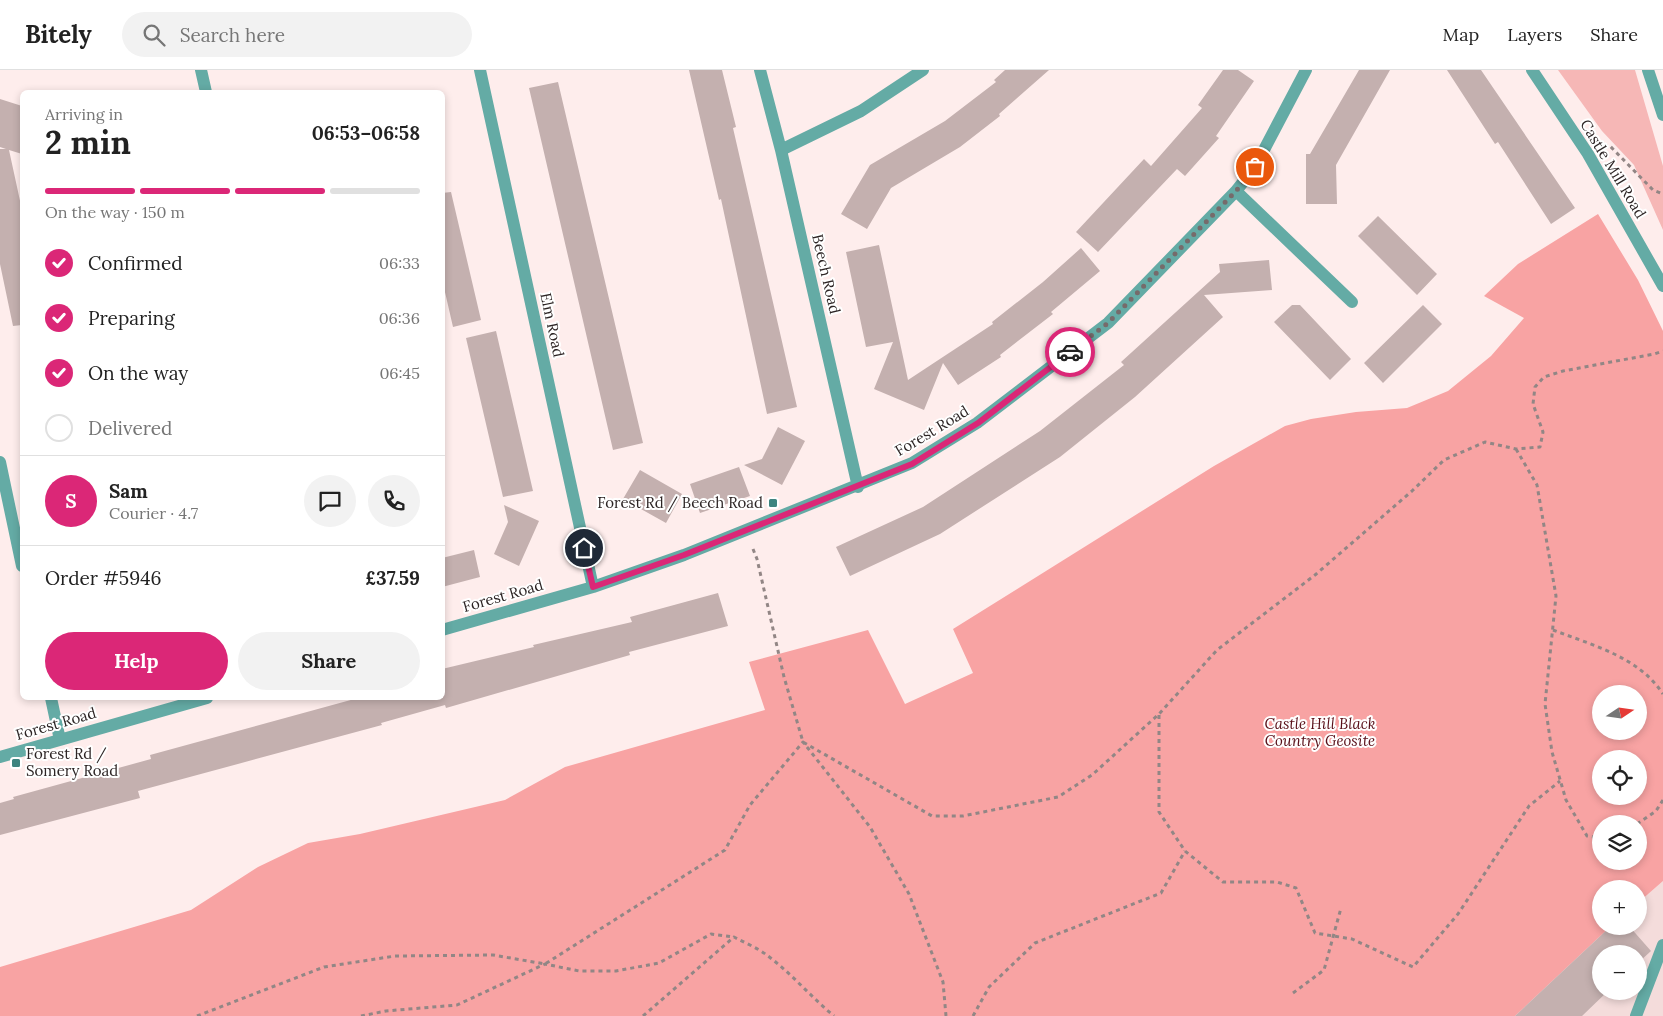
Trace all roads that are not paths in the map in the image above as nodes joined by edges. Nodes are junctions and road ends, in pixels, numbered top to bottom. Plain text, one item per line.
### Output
1 (201, 70) edge
2 (480, 70) edge
3 (760, 70) edge
4 (923, 70) edge
5 (1306, 70) edge
6 (1532, 70) edge
7 (1648, 70) edge
8 (206, 90) edge
9 (1663, 115) edge
10 (781, 150) junction
11 (1236, 191) junction
12 (1663, 286) edge
13 (1352, 302) dead end
14 (0, 462) edge
15 (858, 486) junction
16 (20, 557) edge
17 (593, 587) junction
18 (445, 629) edge
19 (51, 700) edge
20 (200, 700) edge
21 (60, 740) junction
22 (0, 757) edge
23 (1663, 945) edge
24 (1636, 1016) edge

1 - 8 street
2 - 17 street, Elm Road
3 - 10 street, Beech Road
4 - 10 street
5 - 11 street, Forest Road
6 - 12 street, Castle Mill Road
7 - 9 street
10 - 15 street, Beech Road
11 - 13 street
11 - 15 street, Forest Road
14 - 16 street
15 - 17 street, Forest Road
17 - 18 street, Forest Road
19 - 21 street
20 - 21 street, Forest Road
21 - 22 street, Forest Road
23 - 24 street

